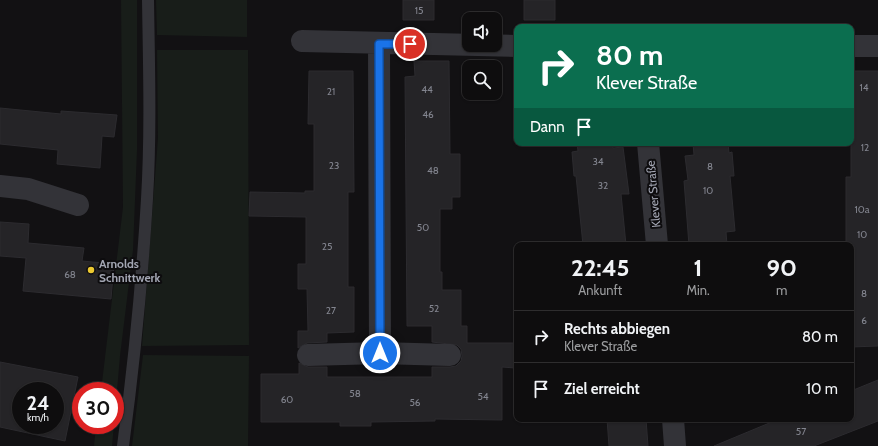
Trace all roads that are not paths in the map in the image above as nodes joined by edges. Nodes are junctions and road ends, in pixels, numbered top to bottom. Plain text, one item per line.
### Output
1 (148, 0) edge
2 (302, 41) dead end
3 (379, 44) junction
4 (514, 46) edge
5 (854, 46) edge
6 (878, 46) edge
7 (648, 146) edge
8 (0, 186) edge
9 (78, 205) dead end
10 (657, 242) edge
11 (380, 353) junction
12 (308, 355) dead end
13 (450, 355) dead end
14 (673, 422) edge
15 (123, 446) edge
16 (675, 446) edge

1 - 15 lane
2 - 3 street
3 - 4 street
3 - 11 street
5 - 6 street
7 - 10 street, Klever Straße
8 - 9 street
11 - 12 street
11 - 13 street
14 - 16 street

